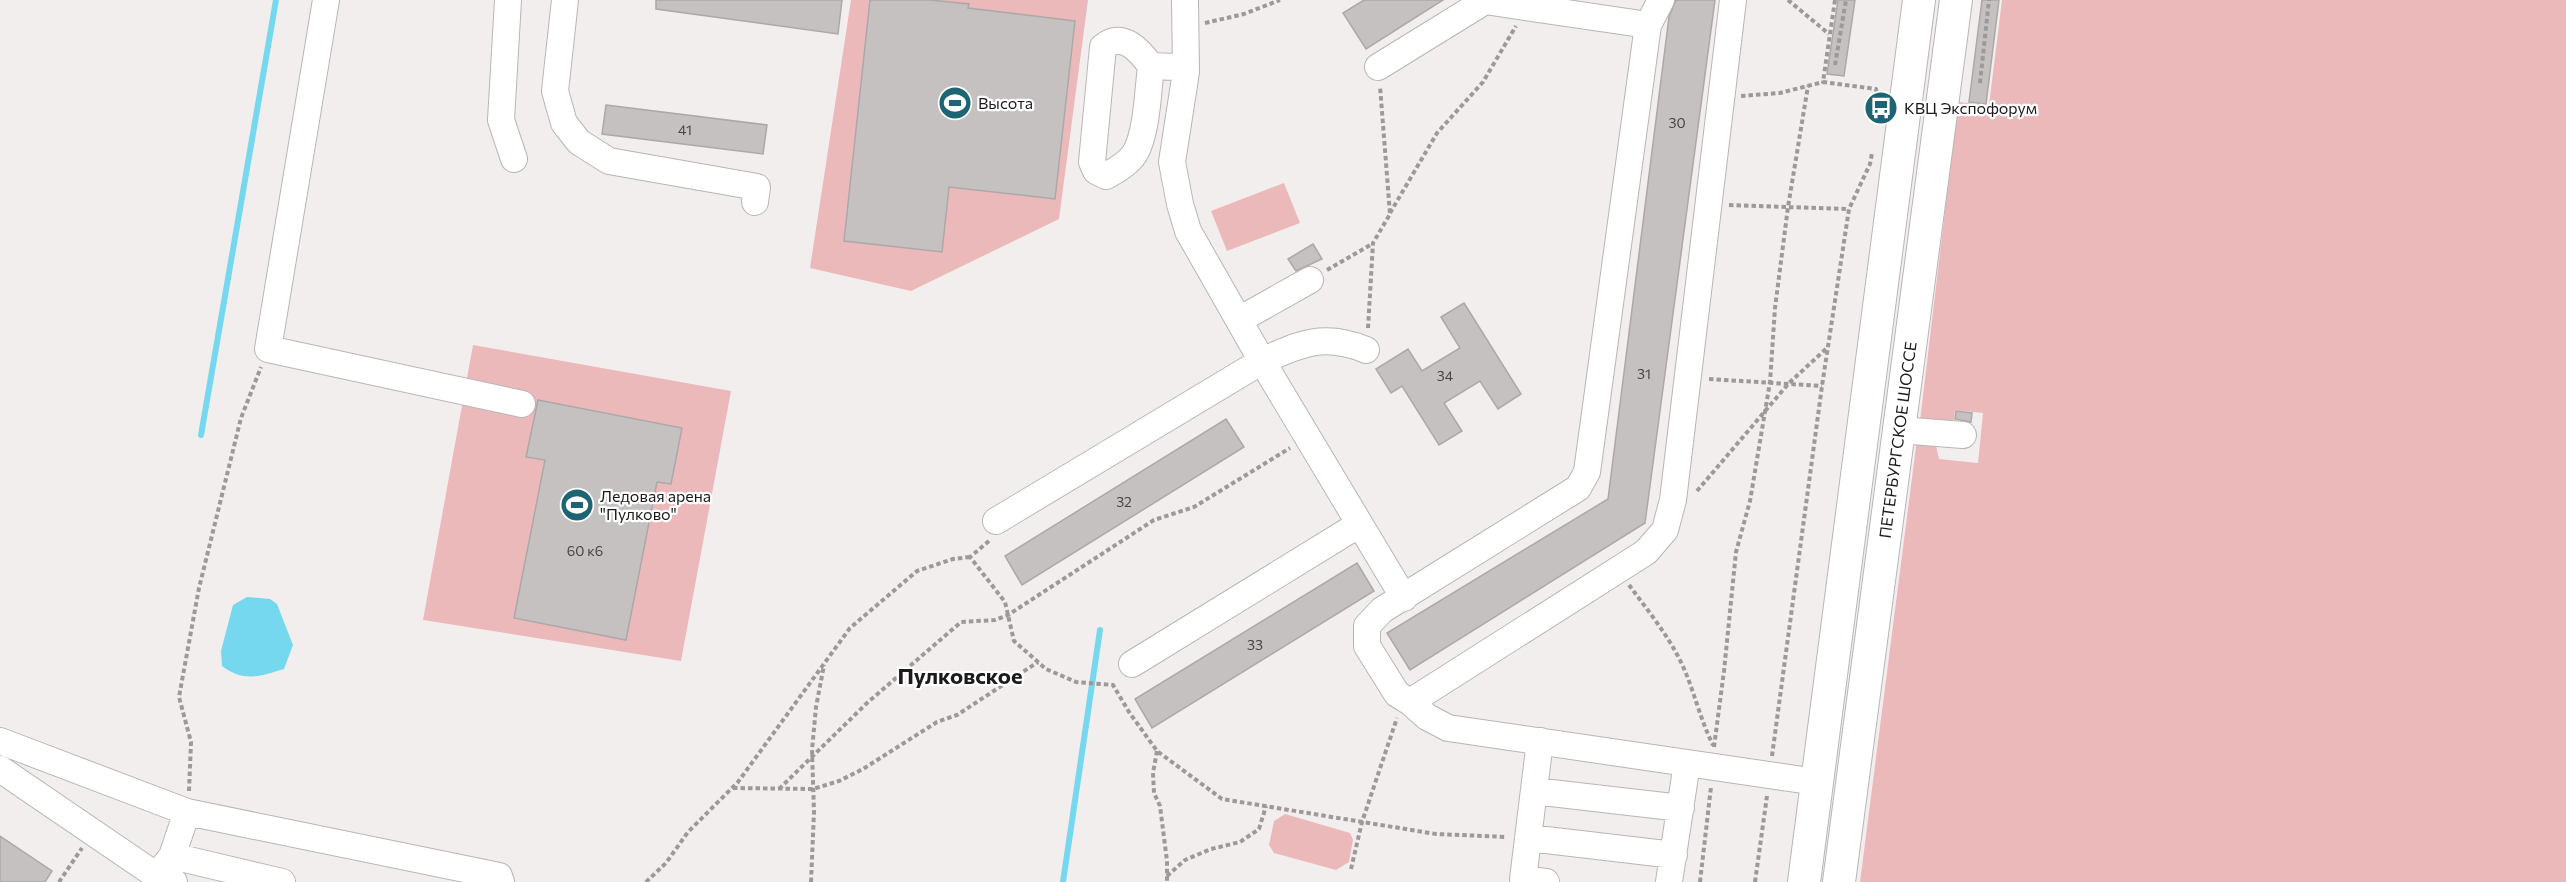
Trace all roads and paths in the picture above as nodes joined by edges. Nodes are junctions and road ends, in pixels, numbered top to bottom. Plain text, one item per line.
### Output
1 (326, 0) edge
2 (508, 0) edge
3 (565, 0) edge
4 (1185, 0) edge
5 (1280, 0) edge
6 (1661, 0) edge
7 (1733, 0) edge
8 (1788, 0) edge
9 (1836, 0) edge
10 (1846, 0) edge
11 (1919, 0) edge
12 (1956, 0) edge
13 (1989, 0) edge
14 (1527, 7) junction
15 (1648, 25) junction
16 (1187, 27) junction
17 (1830, 34) junction
18 (1186, 62) junction
19 (1835, 65) dead end
20 (1151, 66) junction
21 (1378, 67) joint
22 (1822, 82) junction
23 (1980, 83) dead end
24 (1808, 86) junction
25 (1722, 95) junction
26 (1880, 113) dead end
27 (1874, 144) dead end
28 (514, 159) dead end
29 (755, 202) dead end
30 (1708, 204) junction
31 (1788, 207) junction
32 (1849, 209) junction
33 (1390, 214) junction
34 (1373, 243) junction
35 (1310, 280) joint
36 (1239, 320) junction
37 (1828, 347) junction
38 (268, 349) junction
39 (1366, 350) joint
40 (1262, 361) junction
41 (1702, 379) dead end
42 (1770, 382) junction
43 (1789, 383) junction
44 (1822, 386) junction
45 (522, 404) dead end
46 (1765, 411) junction
47 (1899, 430) junction
48 (1963, 435) dead end
49 (1307, 438) junction
50 (1668, 517) junction
51 (996, 521) joint
52 (1358, 525) junction
53 (970, 557) junction
54 (1618, 570) junction
55 (1404, 598) junction
56 (1008, 615) junction
57 (825, 661) junction
58 (1038, 662) junction
59 (1132, 664) dead end
60 (1410, 702) junction
61 (0, 741) edge
62 (1540, 741) junction
63 (1157, 751) junction
64 (812, 755) junction
65 (1704, 759) junction
66 (0, 769) edge
67 (1770, 774) junction
68 (1817, 782) junction
69 (732, 788) junction
70 (779, 789) junction
71 (813, 789) junction
72 (1534, 792) junction
73 (1266, 806) junction
74 (1681, 808) junction
75 (187, 812) junction
76 (1362, 822) junction
77 (94, 832) junction
78 (1520, 838) junction
79 (1674, 855) junction
80 (1351, 869) dead end
81 (164, 874) edge
82 (1167, 876) junction
83 (59, 882) edge
84 (282, 882) edge
85 (501, 882) edge
86 (645, 882) edge
87 (811, 882) edge
88 (1167, 882) edge
89 (1546, 882) edge
90 (1669, 882) edge
91 (1700, 882) edge
92 (1755, 882) edge
93 (1804, 882) edge
94 (1839, 882) edge

1 - 38 lane
2 - 28 lane
3 - 29 lane
4 - 16 lane
5 - 16 path
6 - 15 lane
7 - 25 lane
8 - 17 path
9 - 17 path
10 - 19 path
11 - 68 main road, ПЕТЕРБУРГСКОЕ ШОССЕ
12 - 47 main road, ПЕТЕРБУРГСКОЕ ШОССЕ
13 - 23 path
14 - 15 lane
14 - 21 lane
14 - 33 path
15 - 55 lane
16 - 18 lane
17 - 22 path
18 - 20 lane
18 - 36 lane
20 - 20 lane
21 - 33 path
22 - 24 path
22 - 26 path
24 - 25 path
24 - 31 path
25 - 30 lane
27 - 32 path
30 - 31 path
30 - 50 lane
31 - 32 path
31 - 42 path
32 - 37 path
33 - 34 path
34 - 35 path
34 - 39 path
35 - 36 lane
36 - 40 lane
37 - 43 path
37 - 44 path
38 - 45 lane
38 - 75 path
39 - 40 lane
40 - 49 lane
40 - 51 lane
41 - 42 path
42 - 43 path
42 - 46 path
43 - 44 path
43 - 46 path
44 - 67 path
46 - 50 path
46 - 65 path
47 - 48 lane
47 - 94 main road, ПЕТЕРБУРГСКОЕ ШОССЕ
49 - 52 lane
49 - 56 path
50 - 54 lane
51 - 53 path
52 - 55 lane
52 - 59 lane
53 - 56 path
53 - 57 path
54 - 60 lane
54 - 65 path
55 - 60 lane
56 - 58 path
56 - 64 path
57 - 64 path
57 - 69 path
58 - 63 path
58 - 71 path
60 - 62 lane
60 - 76 path
61 - 75 lane
62 - 65 lane
62 - 72 lane
63 - 73 path
63 - 82 path
64 - 70 path
64 - 71 path
65 - 67 lane
65 - 74 lane
65 - 91 path
66 - 77 lane
67 - 68 lane
67 - 92 path
68 - 93 main road, ПЕТЕРБУРГСКОЕ ШОССЕ
69 - 70 path
69 - 86 path
70 - 71 path
71 - 87 path
72 - 74 lane
72 - 78 lane
73 - 76 path
73 - 82 path
74 - 79 lane
75 - 81 lane
75 - 85 lane
76 - 78 path
76 - 80 path
77 - 81 lane
77 - 83 path
78 - 79 lane
78 - 89 lane
79 - 90 lane
81 - 84 lane
82 - 88 path

